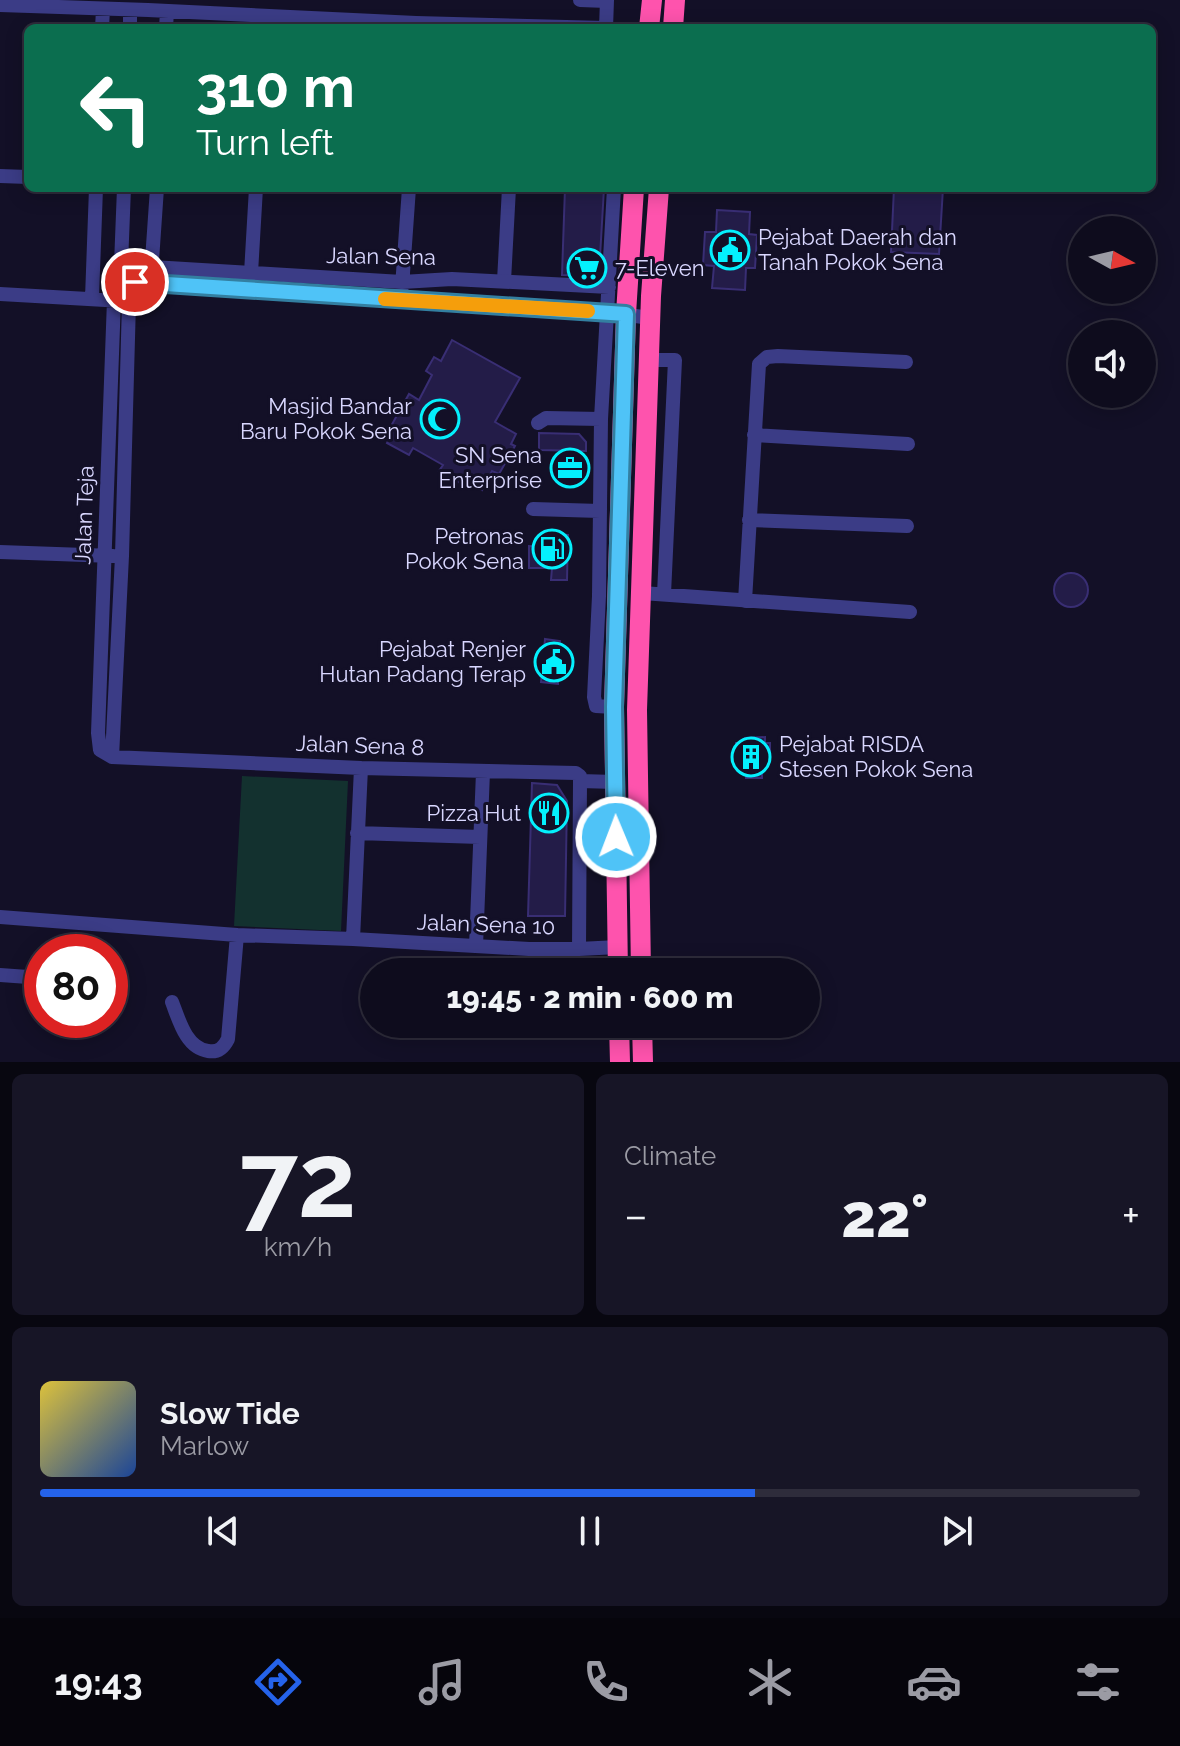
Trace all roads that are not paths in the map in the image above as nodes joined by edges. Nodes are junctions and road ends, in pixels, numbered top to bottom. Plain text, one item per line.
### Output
1 (580, 0) edge
2 (652, 0) edge
3 (675, 0) edge
4 (607, 1) edge
5 (0, 5) edge
6 (149, 5) edge
7 (103, 9) junction
8 (130, 10) junction
9 (167, 11) junction
10 (102, 24) edge
11 (130, 24) edge
12 (166, 24) edge
13 (383, 24) edge
14 (606, 24) edge
15 (649, 24) edge
16 (673, 24) edge
17 (0, 176) edge
18 (24, 177) edge
19 (96, 192) edge
20 (124, 192) edge
21 (157, 192) edge
22 (256, 192) edge
23 (409, 192) edge
24 (509, 192) edge
25 (614, 192) edge
26 (633, 192) edge
27 (659, 192) edge
28 (152, 267) junction
29 (251, 273) junction
30 (504, 281) junction
31 (402, 282) junction
32 (151, 283) junction
33 (609, 287) junction
34 (121, 293) junction
35 (0, 294) edge
36 (92, 298) junction
37 (402, 300) junction
38 (616, 313) junction
39 (650, 318) junction
40 (649, 360) junction
41 (906, 362) dead end
42 (601, 419) junction
43 (538, 423) dead end
44 (754, 435) junction
45 (908, 444) dead end
46 (646, 463) junction
47 (670, 465) junction
48 (533, 509) dead end
49 (600, 511) junction
50 (749, 520) junction
51 (907, 526) dead end
52 (599, 528) junction
53 (620, 529) junction
54 (0, 552) edge
55 (104, 555) junction
56 (122, 556) junction
57 (609, 579) junction
58 (642, 593) junction
59 (664, 594) junction
60 (745, 601) junction
61 (910, 612) dead end
62 (105, 733) junction
63 (361, 768) junction
64 (483, 772) junction
65 (580, 781) junction
66 (615, 782) junction
67 (357, 833) junction
68 (480, 837) junction
69 (0, 917) edge
70 (237, 935) junction
71 (353, 939) junction
72 (476, 946) junction
73 (618, 947) junction
74 (579, 949) junction
75 (618, 958) edge
76 (641, 958) edge
77 (0, 975) edge
78 (24, 977) edge
79 (172, 1002) dead end
80 (619, 1038) edge
81 (642, 1038) edge
82 (620, 1062) edge
83 (643, 1062) edge

1 - 4 street
2 - 15 highway
3 - 16 highway
4 - 14 street
5 - 7 street
6 - 8 street
6 - 9 street
7 - 8 street
7 - 10 street
8 - 11 street
9 - 12 street
9 - 13 street
17 - 18 street
19 - 36 street
20 - 34 street
21 - 28 street
22 - 29 street
23 - 31 street
24 - 30 street
25 - 33 street
26 - 38 highway
27 - 39 highway
28 - 29 street, Jalan Sena
28 - 32 street
29 - 31 street, Jalan Sena
30 - 31 street, Jalan Sena
30 - 33 street, Jalan Sena
31 - 37 street
32 - 34 street
32 - 37 street
33 - 38 street
34 - 36 street
34 - 55 street, Jalan Teja
34 - 56 street, Jalan Teja
35 - 36 street
37 - 38 street
38 - 39 street
38 - 42 street
38 - 53 highway
39 - 40 highway
40 - 46 highway
40 - 47 street
41 - 44 street
42 - 43 street
42 - 49 street
44 - 45 street
44 - 50 street
46 - 47 street
46 - 58 highway
47 - 59 street
48 - 49 street
49 - 52 street
50 - 51 street
50 - 60 street
52 - 53 street
52 - 57 street
53 - 57 highway
54 - 55 street
55 - 56 street
55 - 62 street, Jalan Teja
56 - 62 street, Jalan Teja
57 - 66 highway
58 - 59 street
58 - 76 highway
59 - 60 street
60 - 61 street
62 - 63 street, Jalan Sena 8
63 - 64 street, Jalan Sena 8
63 - 67 street
64 - 65 street, Jalan Sena 8
64 - 68 street
65 - 66 street
65 - 74 street
66 - 73 highway
67 - 68 street
67 - 71 street
68 - 72 street
69 - 70 street, Jalan Sena 10
70 - 71 street, Jalan Sena 10
70 - 79 street
71 - 72 street, Jalan Sena 10
72 - 74 street, Jalan Sena 10
73 - 74 street, Jalan Sena 10
73 - 75 highway
77 - 78 street
80 - 82 highway
81 - 83 highway

